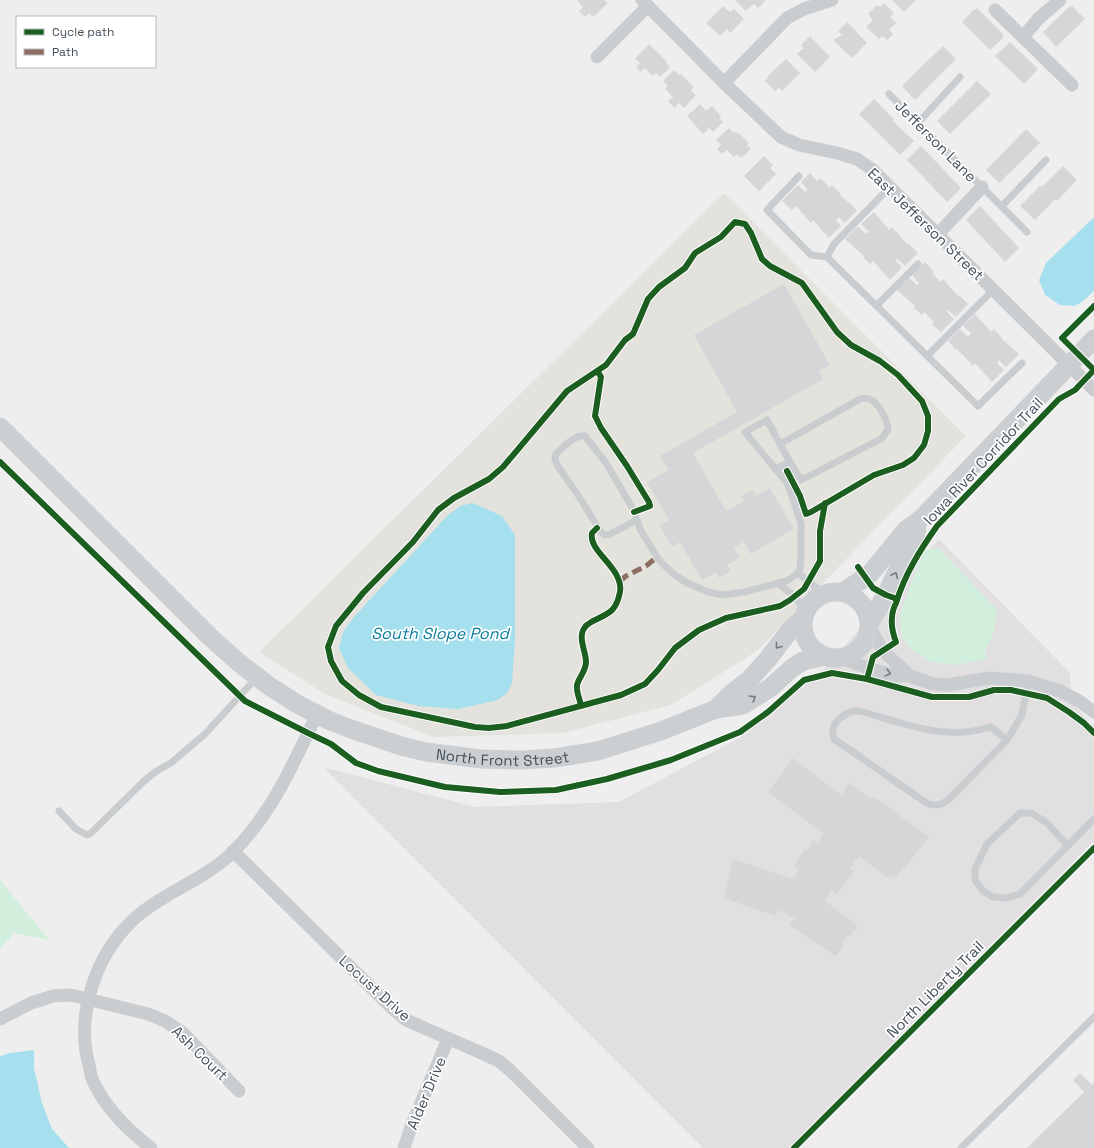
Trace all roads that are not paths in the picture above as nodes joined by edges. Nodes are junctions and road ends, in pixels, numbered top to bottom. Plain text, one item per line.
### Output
1 (832, 0) edge
2 (1060, 0) edge
3 (645, 3) edge
4 (995, 10) dead end
5 (1023, 37) junction
6 (597, 57) dead end
7 (960, 78) dead end
8 (724, 83) junction
9 (1072, 85) dead end
10 (889, 94) dead end
11 (918, 123) junction
12 (1046, 160) dead end
13 (799, 176) dead end
14 (890, 187) junction
15 (982, 187) junction
16 (1002, 206) junction
17 (1027, 232) dead end
18 (938, 234) junction
19 (827, 257) junction
20 (918, 264) dead end
21 (993, 290) junction
22 (877, 305) junction
23 (1094, 339) edge
24 (927, 356) junction
25 (1022, 363) dead end
26 (1068, 366) junction
27 (1094, 390) edge
28 (0, 427) edge
29 (780, 444) junction
30 (790, 462) junction
31 (776, 469) junction
32 (922, 518) junction
33 (637, 520) junction
34 (798, 573) junction
35 (778, 583) junction
36 (843, 592) junction
37 (824, 594) junction
38 (805, 614) junction
39 (870, 625) junction
40 (833, 657) junction
41 (257, 676) junction
42 (910, 676) junction
43 (1028, 681) junction
44 (716, 709) junction
45 (1094, 712) edge
46 (317, 714) junction
47 (1007, 740) junction
48 (59, 811) dead end
49 (1094, 819) edge
50 (1068, 846) junction
51 (233, 852) junction
52 (89, 999) junction
53 (1094, 1017) edge
54 (0, 1019) edge
55 (448, 1039) junction
56 (240, 1091) dead end
57 (151, 1148) edge
58 (404, 1148) edge
59 (588, 1148) edge
60 (961, 1148) edge

1 - 8 street
2 - 5 street
3 - 6 street
3 - 8 street, East Jefferson Street
4 - 5 street
5 - 9 street
7 - 11 lane
8 - 14 street, East Jefferson Street
10 - 11 lane, Jefferson Lane
11 - 15 lane, Jefferson Lane
12 - 16 lane
13 - 19 lane
14 - 18 street, East Jefferson Street
14 - 19 lane
15 - 16 lane, Jefferson Lane
15 - 18 street, Jefferson Lane
16 - 17 lane, Jefferson Lane
18 - 21 street, East Jefferson Street
19 - 22 lane
20 - 22 lane
21 - 24 lane
21 - 26 street, East Jefferson Street
22 - 24 lane
23 - 26 main road
24 - 25 lane
26 - 27 street, East Jefferson Street
26 - 32 main road
28 - 41 main road, North Front Street
29 - 30 lane
29 - 30 lane
29 - 31 lane
30 - 31 lane
31 - 34 lane
32 - 36 main road
39 -> 32 main road
33 - 33 lane
33 - 35 lane
34 - 35 lane
34 - 37 lane
35 - 38 lane
36 - 37 main road
36 - 39 main road
37 - 38 main road
38 - 40 main road
38 -> 44 main road, North Front Street
39 - 40 main road
39 - 42 street
40 -> 42 street
44 -> 40 main road
41 - 46 main road, North Front Street
41 - 48 lane
42 - 43 street
43 - 45 street
43 - 47 lane
44 - 46 main road, North Front Street
46 - 51 street
47 - 47 lane
49 - 50 lane
50 - 50 lane
51 - 52 street
51 - 55 street, Locust Drive
52 - 54 street, Ash Court
52 - 56 street, Ash Court
52 - 57 street
53 - 60 lane
55 - 58 street, Alder Drive
55 - 59 street, Locust Drive

